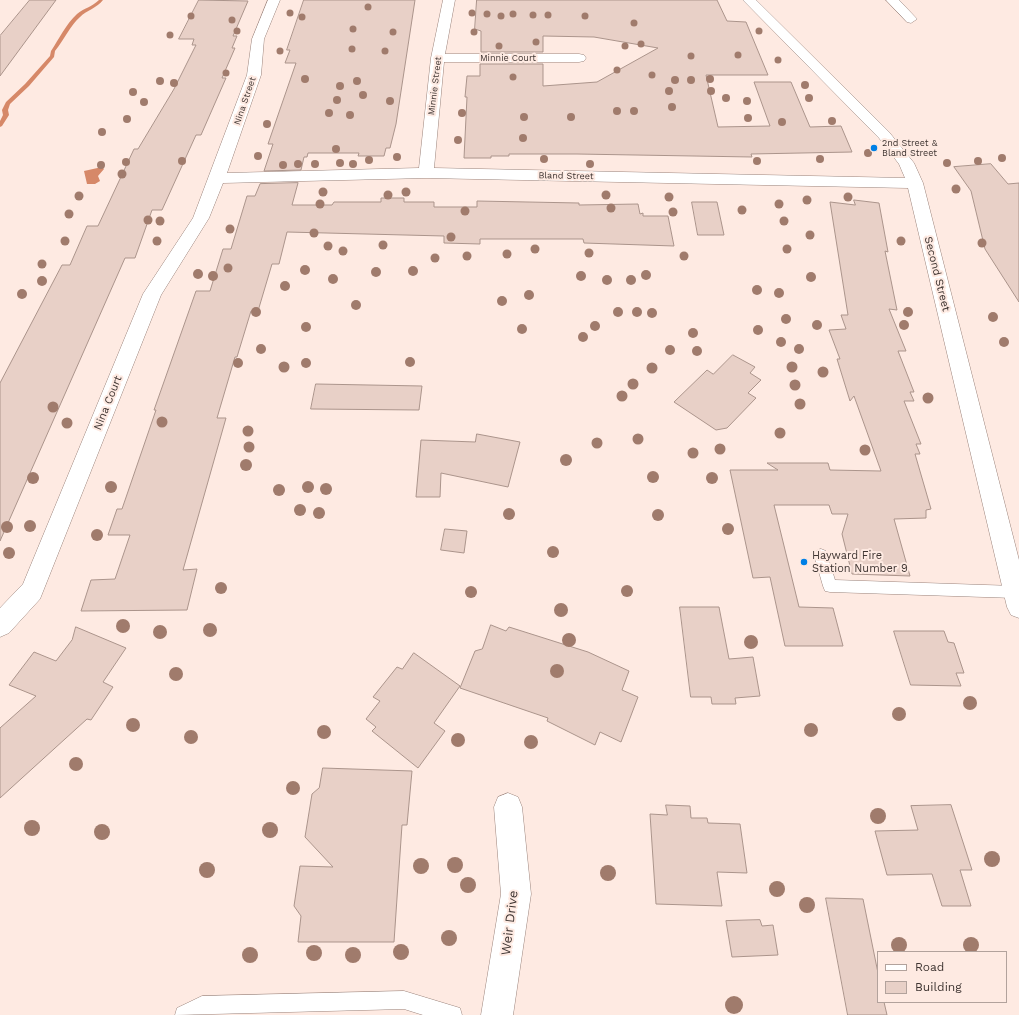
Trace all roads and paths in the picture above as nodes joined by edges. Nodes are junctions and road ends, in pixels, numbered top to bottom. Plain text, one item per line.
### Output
1 (274, 0) edge
2 (449, 0) edge
3 (748, 0) edge
4 (892, 0) edge
5 (911, 19) dead end
6 (438, 58) junction
7 (579, 58) dead end
8 (426, 173) junction
9 (217, 178) junction
10 (915, 183) junction
11 (821, 555) dead end
12 (1017, 600) edge
13 (0, 625) edge
14 (508, 807) dead end
15 (184, 1015) edge
16 (453, 1015) edge
17 (497, 1015) edge

1 - 9 street, Nina Street
2 - 6 street, Minnie Street
3 - 10 street, Second Street
4 - 5 street
6 - 7 street, Minnie Court
6 - 8 street, Minnie Street
8 - 9 street, Bland Street
8 - 10 street, Bland Street
9 - 13 street, Nina Court
10 - 12 street, Second Street
11 - 12 lane
14 - 17 street, Weir Drive
15 - 16 lane

